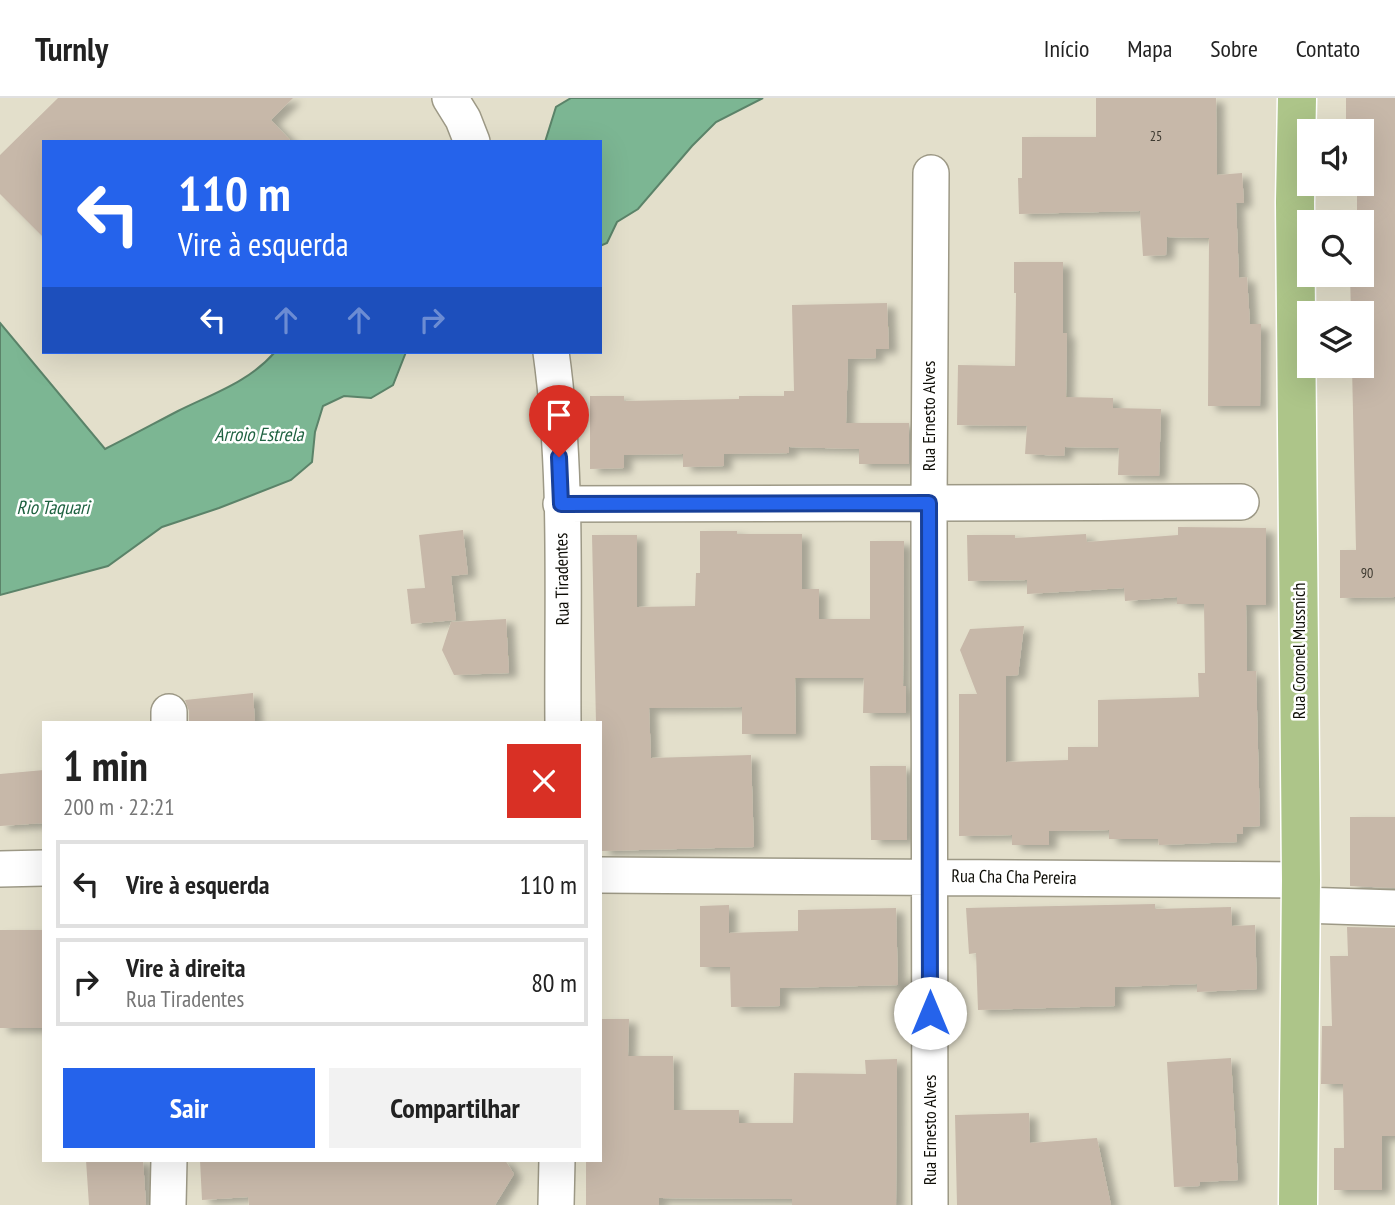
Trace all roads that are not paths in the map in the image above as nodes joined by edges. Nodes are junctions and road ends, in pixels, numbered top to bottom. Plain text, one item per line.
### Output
1 (1297, 98) edge
2 (931, 173) dead end
3 (551, 354) edge
4 (1241, 502) dead end
5 (929, 503) junction
6 (561, 504) junction
7 (563, 721) edge
8 (42, 868) edge
9 (0, 869) edge
10 (602, 875) edge
11 (931, 876) junction
12 (1301, 892) junction
13 (1395, 908) edge
14 (169, 1162) edge
15 (557, 1162) edge
16 (168, 1205) edge
17 (556, 1205) edge
18 (930, 1205) edge
19 (1298, 1205) edge

1 - 12 main road, Rua Coronel Mussnich
2 - 5 street, Rua Ernesto Alves
3 - 6 street, Rua Tiradentes
4 - 5 street
5 - 6 street
5 - 11 street, Rua Ernesto Alves
6 - 7 street, Rua Tiradentes
8 - 9 street
10 - 11 street, Rua Cha Cha Pereira
11 - 12 street, Rua Cha Cha Pereira
11 - 18 street, Rua Ernesto Alves
12 - 13 street, Rua Cha Cha Pereira
12 - 19 main road, Rua Coronel Mussnich
14 - 16 street
15 - 17 street

